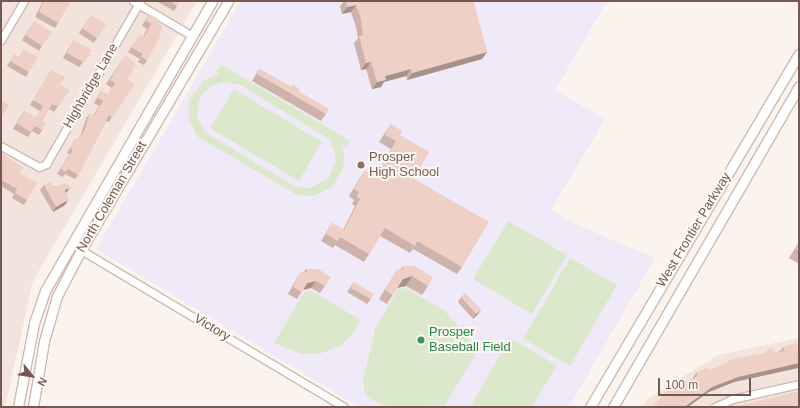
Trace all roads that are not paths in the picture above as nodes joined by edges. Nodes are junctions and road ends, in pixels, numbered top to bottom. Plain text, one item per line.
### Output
1 (24, 1) edge
2 (212, 1) edge
3 (228, 1) edge
4 (137, 2) edge
5 (191, 35) junction
6 (1, 40) edge
7 (204, 42) junction
8 (799, 54) edge
9 (799, 86) edge
10 (1, 146) edge
11 (71, 244) junction
12 (81, 250) junction
13 (799, 384) edge
14 (18, 407) edge
15 (33, 407) edge
16 (344, 407) edge
17 (590, 407) edge
18 (613, 407) edge
19 (715, 407) edge

1 - 6 street
2 - 5 street, North Coleman Street
3 - 7 street, North Coleman Street
4 - 5 street
4 - 10 street, Highbridge Lane
5 - 7 street
5 - 11 street, North Coleman Street
7 - 12 street, North Coleman Street
8 - 17 street, West Frontier Parkway
9 - 18 street, West Frontier Parkway
11 - 12 street
11 - 14 street, North Coleman Street
12 - 15 street, North Coleman Street
12 - 16 street, Victory
13 - 19 street

